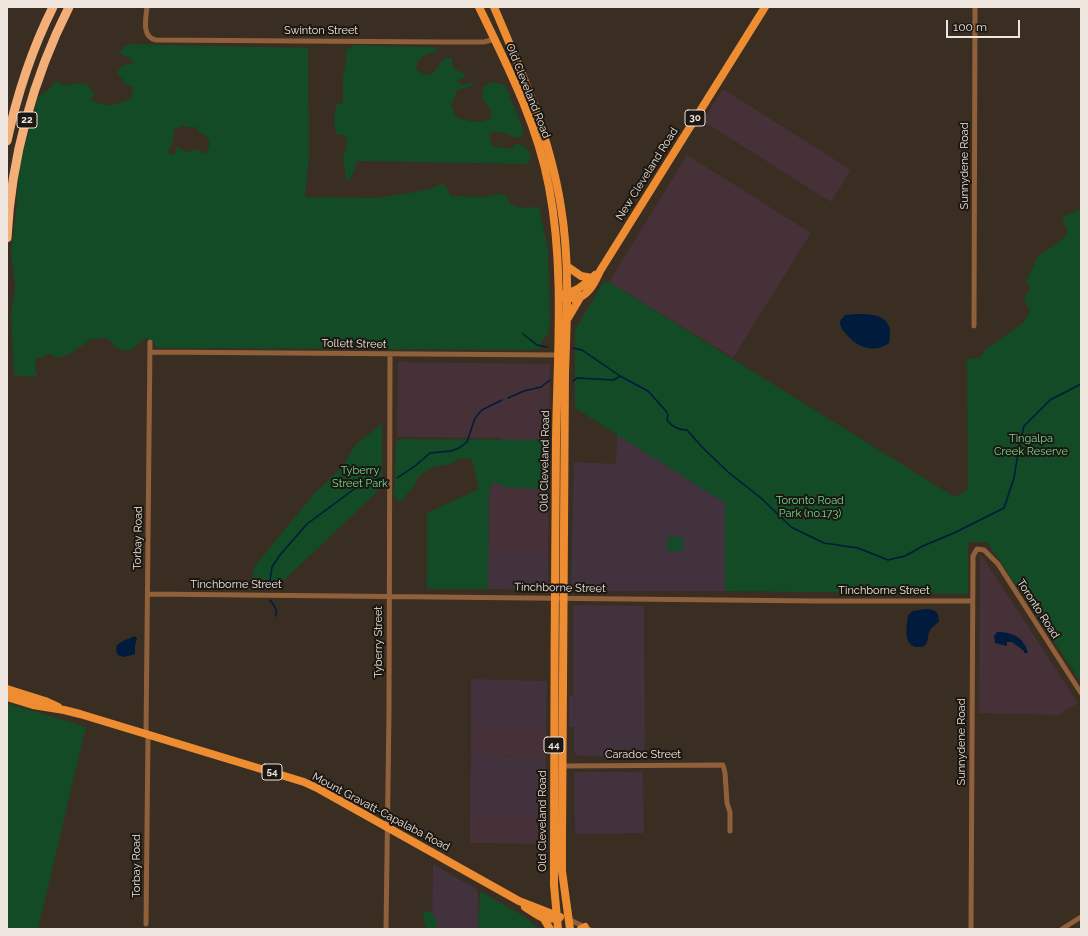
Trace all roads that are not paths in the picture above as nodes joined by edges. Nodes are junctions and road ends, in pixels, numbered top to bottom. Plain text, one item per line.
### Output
1 (53, 7) edge
2 (69, 7) edge
3 (147, 7) edge
4 (479, 7) edge
5 (494, 7) edge
6 (765, 7) edge
7 (975, 7) edge
8 (495, 39) junction
9 (7, 141) edge
10 (7, 238) edge
11 (568, 268) junction
12 (600, 271) junction
13 (592, 278) junction
14 (558, 296) junction
15 (568, 296) junction
16 (580, 296) junction
17 (567, 319) junction
18 (974, 326) dead end
19 (150, 342) dead end
20 (150, 352) junction
21 (390, 355) junction
22 (557, 355) junction
23 (972, 556) joint
24 (148, 594) junction
25 (389, 596) junction
26 (559, 599) junction
27 (972, 601) junction
28 (7, 689) edge
29 (1081, 693) edge
30 (7, 697) edge
31 (64, 710) junction
32 (147, 735) junction
33 (562, 766) junction
34 (388, 828) junction
35 (730, 831) dead end
36 (555, 896) junction
37 (519, 900) junction
38 (532, 905) junction
39 (1081, 916) edge
40 (556, 917) junction
41 (544, 919) junction
42 (568, 919) junction
43 (146, 924) dead end
44 (585, 928) edge
45 (386, 929) edge
46 (550, 929) edge
47 (558, 929) edge
48 (570, 929) edge
49 (971, 929) edge
50 (1062, 929) edge

1 - 9 highway, 22
2 - 10 highway, 22
3 - 8 street, Swinton Street
4 - 8 main road, Old Cleveland Road
5 - 11 main road, Old Cleveland Road
6 - 12 main road, New Cleveland Road / 30
7 - 18 street, Sunnydene Road
8 - 14 main road, Old Cleveland Road
11 - 13 main road
11 - 15 main road, Old Cleveland Road
12 - 13 main road, New Cleveland Road / 30
12 - 16 main road, New Cleveland Road / 30
13 - 15 main road, New Cleveland Road
14 - 15 main road, New Cleveland Road
14 - 22 main road, Old Cleveland Road / 44
15 - 16 main road, New Cleveland Road
15 - 17 main road, Old Cleveland Road
16 - 17 main road
17 - 26 main road, Old Cleveland Road / 44
19 - 20 street, Torbay Road
20 - 21 street, Tollett Street
20 - 24 street, Torbay Road
21 - 22 street, Tollett Street
21 - 25 street, Tyberry Street
22 - 26 main road, Old Cleveland Road / 44
23 - 27 street, Sunnydene Road
23 - 29 street, Toronto Road
24 - 25 street, Tinchborne Street
24 - 32 street, Torbay Road
25 - 26 street, Tinchborne Street
25 - 34 street, Tyberry Street
26 - 27 street, Tinchborne Street
26 - 33 main road, Old Cleveland Road / 44
26 - 36 main road, Old Cleveland Road / 44
27 - 49 street, Sunnydene Road
28 - 31 main road, Mount Gravatt-Capalaba Road / 54
30 - 31 main road, Mount Gravatt-Capalaba Road / 54
31 - 32 main road, Mount Gravatt-Capalaba Road / 54
32 - 34 main road, Mount Gravatt-Capalaba Road / 54
32 - 43 street, Torbay Road
33 - 35 street, Caradoc Street
33 - 42 main road, Old Cleveland Road / 44
34 - 37 main road, Mount Gravatt-Capalaba Road / 54
34 - 45 street, Tyberry Street
36 - 38 main road
36 - 40 main road, Old Cleveland Road / 44
37 - 38 main road, Mount Gravatt-Capalaba Road / 54
37 - 41 main road, Mount Gravatt-Capalaba Road / 54
38 - 40 main road, Mount Gravatt-Capalaba Road / 54
39 - 50 street
40 - 41 main road, Mount Gravatt-Capalaba Road / 54
40 - 42 main road, Mount Gravatt-Capalaba Road / 54
40 - 47 main road, Old Cleveland Road / 44
41 - 46 main road, 54
42 - 44 street
42 - 48 main road, Old Cleveland Road / 44

